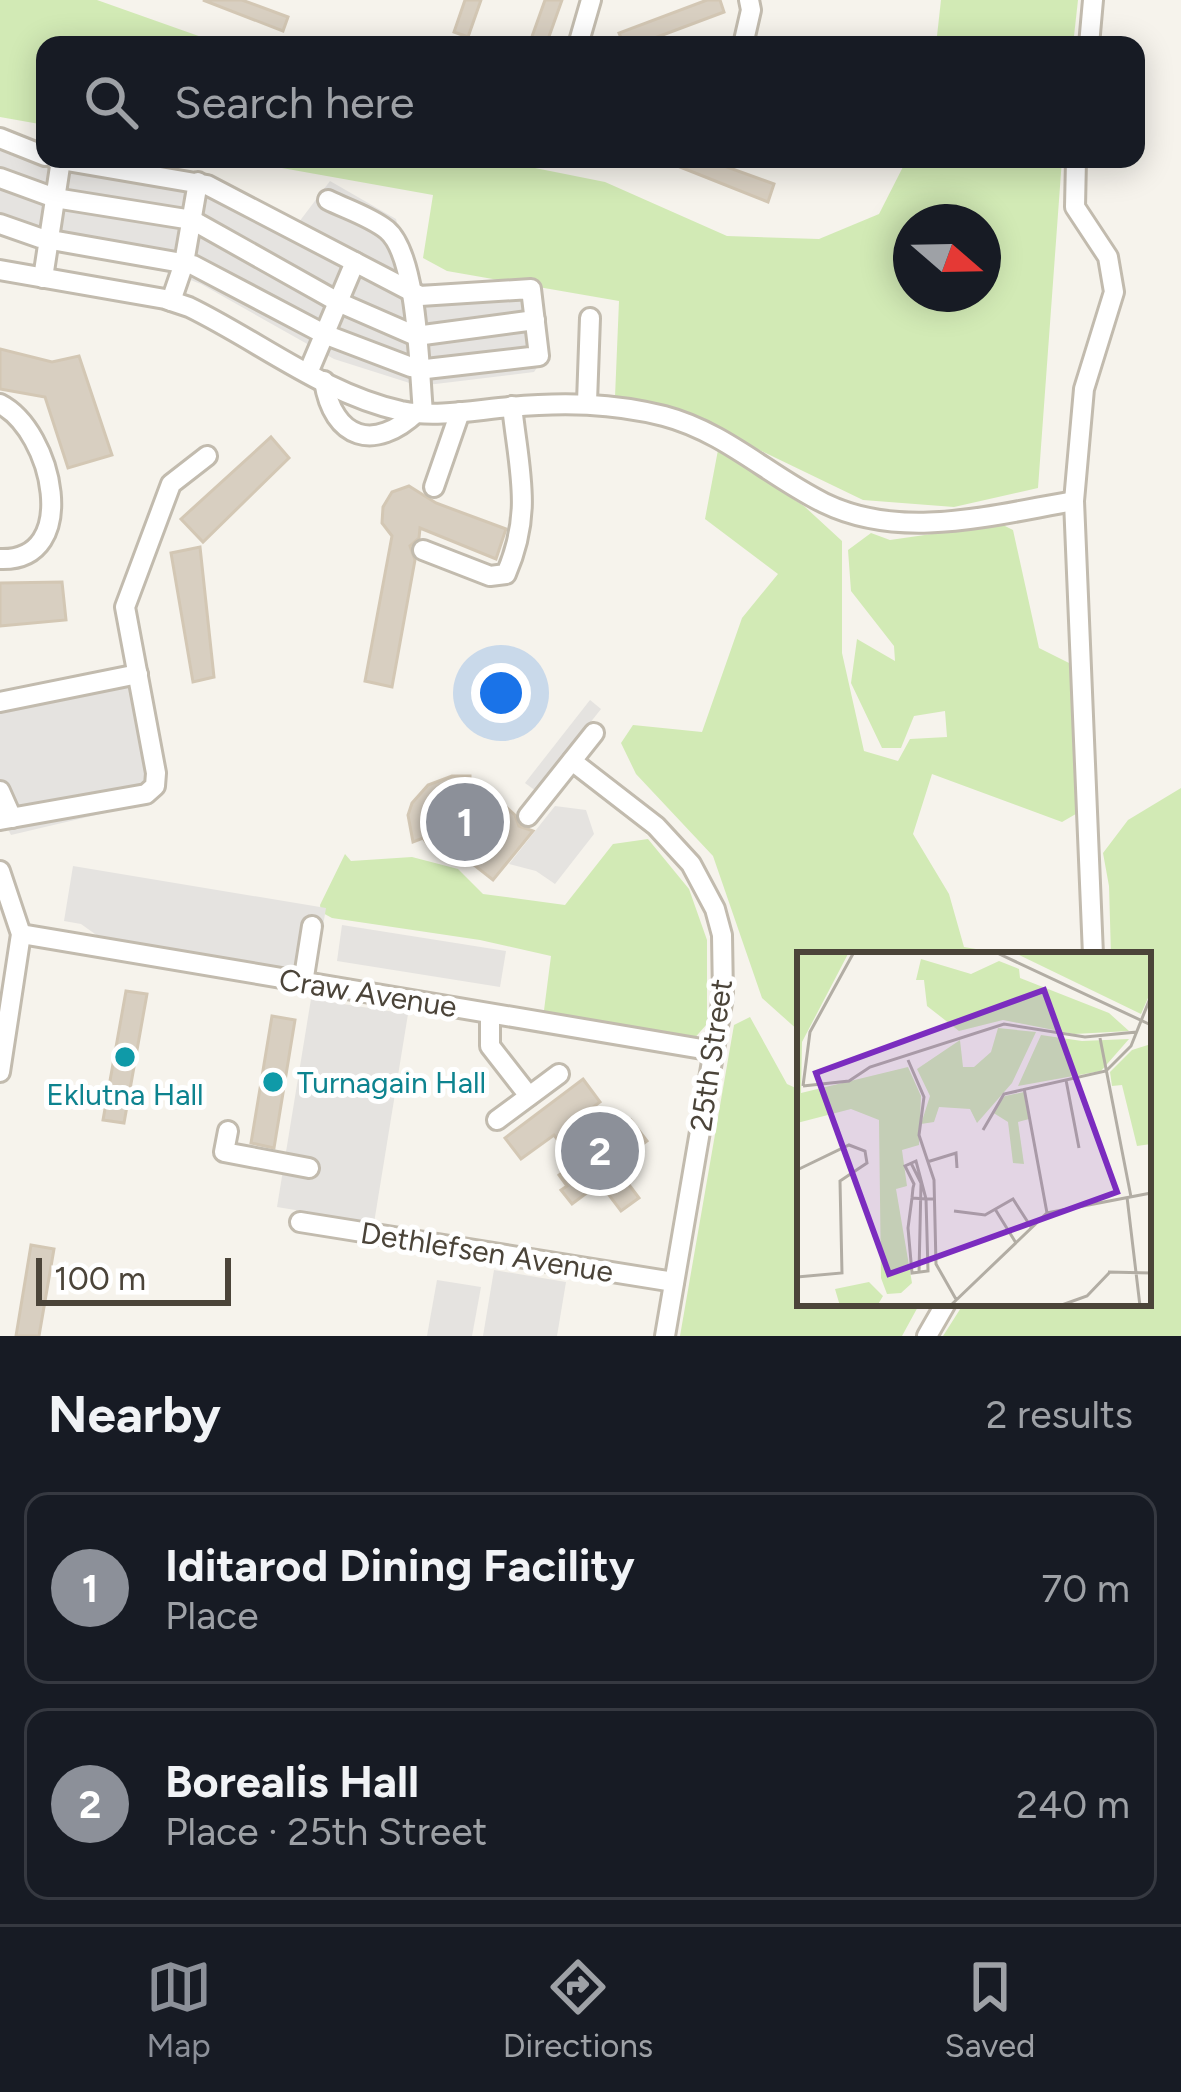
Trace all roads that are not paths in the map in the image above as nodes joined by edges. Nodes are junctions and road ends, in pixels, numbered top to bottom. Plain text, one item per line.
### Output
1 (591, 0) edge
2 (749, 0) edge
3 (1093, 0) edge
4 (581, 36) edge
5 (744, 36) edge
6 (1090, 36) edge
7 (0, 137) edge
8 (36, 152) edge
9 (57, 168) edge
10 (109, 168) edge
11 (1076, 168) edge
12 (0, 178) edge
13 (198, 182) junction
14 (55, 198) junction
15 (328, 200) dead end
16 (192, 220) junction
17 (0, 224) edge
18 (48, 238) junction
19 (355, 262) junction
20 (184, 263) junction
21 (0, 270) edge
22 (43, 278) junction
23 (413, 292) junction
24 (171, 302) junction
25 (338, 302) junction
26 (590, 318) dead end
27 (535, 320) junction
28 (324, 334) junction
29 (416, 336) junction
30 (419, 368) junction
31 (316, 377) junction
32 (587, 402) junction
33 (0, 404) edge
34 (512, 406) junction
35 (420, 412) junction
36 (460, 412) junction
37 (207, 456) dead end
38 (434, 487) dead end
39 (1074, 501) junction
40 (422, 550) dead end
41 (0, 559) edge
42 (138, 674) junction
43 (0, 703) edge
44 (593, 733) dead end
45 (572, 761) junction
46 (0, 791) edge
47 (528, 817) dead end
48 (6, 819) edge
49 (0, 872) edge
50 (4, 895) edge
51 (89, 924) dead end
52 (312, 926) dead end
53 (22, 934) junction
54 (86, 945) junction
55 (1093, 952) edge
56 (303, 983) junction
57 (490, 1014) junction
58 (714, 1052) junction
59 (0, 1071) edge
60 (559, 1074) dead end
61 (529, 1096) junction
62 (497, 1120) dead end
63 (228, 1131) dead end
64 (309, 1168) dead end
65 (300, 1222) dead end
66 (674, 1282) junction
67 (944, 1306) edge
68 (665, 1336) edge
69 (927, 1336) edge

1 - 4 street
2 - 5 street
3 - 6 street
7 - 8 street
9 - 14 street
10 - 13 street
11 - 39 street
12 - 14 street
13 - 16 street
13 - 19 street
14 - 16 street
14 - 18 street
15 - 23 street
16 - 20 street
16 - 25 street
17 - 18 street
18 - 20 street
18 - 22 street
19 - 23 street
19 - 25 street
20 - 24 street
20 - 28 street
21 - 22 street
22 - 24 street
23 - 27 street
23 - 29 street
24 - 31 street
25 - 28 street
25 - 29 street
26 - 32 street
27 - 29 street
27 - 30 street
28 - 30 street
28 - 31 street
29 - 30 street
30 - 35 street
31 - 35 street
31 - 35 street
32 - 34 street
32 - 39 street
33 - 41 street
34 - 36 street
34 - 40 street
35 - 36 street
36 - 38 street
37 - 42 street
39 - 55 street
42 - 43 street
42 - 48 street
44 - 45 street
45 - 47 street
45 - 58 street, 25th Street
46 - 48 street
49 - 50 street
50 - 53 street
51 - 54 street
52 - 56 street
53 - 54 street, Craw Avenue
53 - 59 street
54 - 56 street, Craw Avenue
56 - 57 street, Craw Avenue
57 - 58 street, Craw Avenue
57 - 61 street
58 - 66 street, 25th Street
60 - 61 street
61 - 62 street
63 - 64 street
65 - 66 street, Dethlefsen Avenue
66 - 68 street, 25th Street
67 - 69 street

